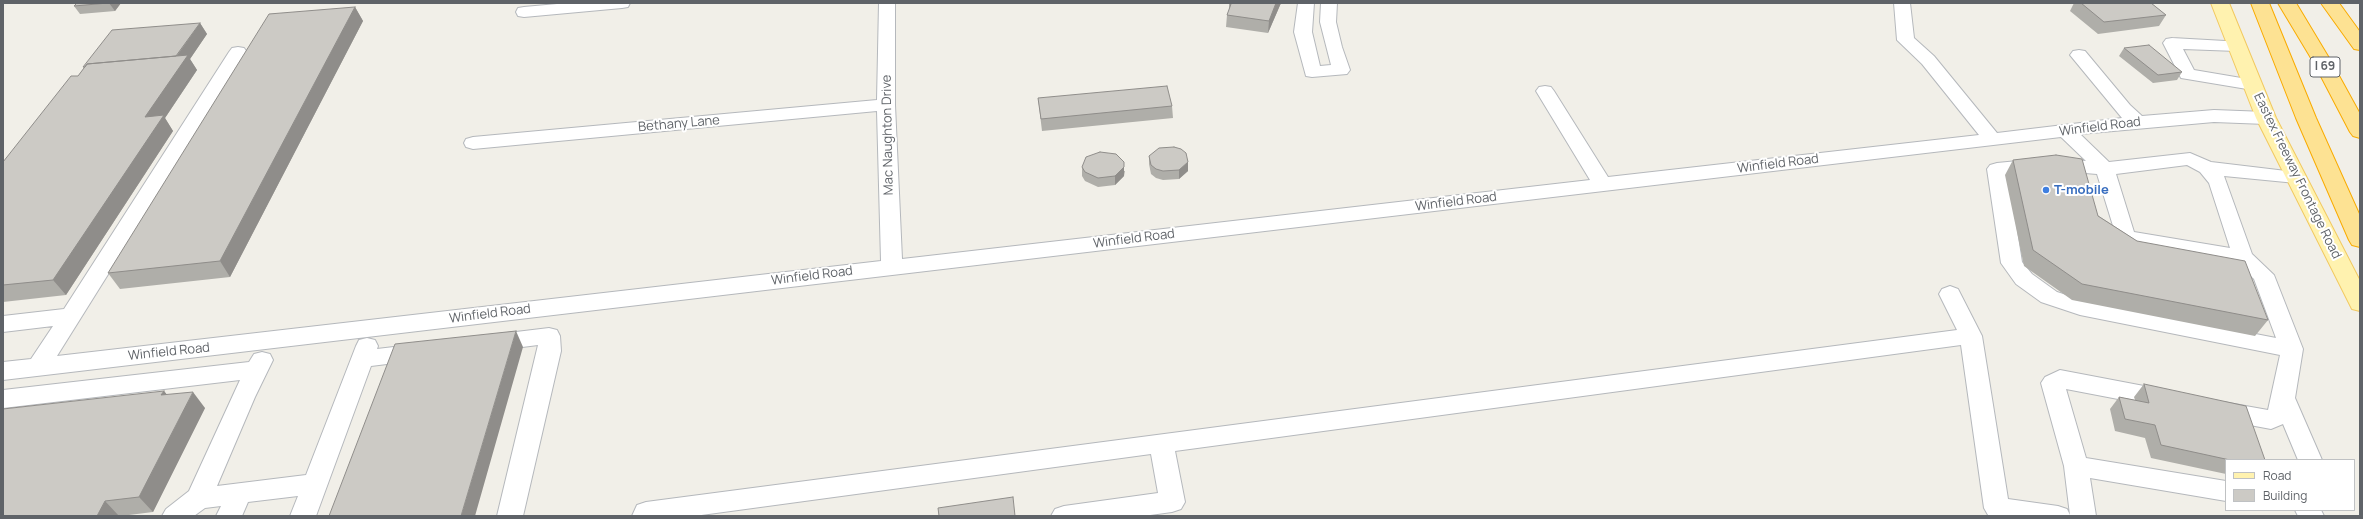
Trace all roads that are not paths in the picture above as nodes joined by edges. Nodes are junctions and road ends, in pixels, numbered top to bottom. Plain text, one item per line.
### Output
1 (622, 3) edge
2 (887, 3) edge
3 (1306, 3) edge
4 (1329, 3) edge
5 (1902, 3) edge
6 (2220, 3) edge
7 (2260, 3) edge
8 (2287, 3) edge
9 (2330, 3) edge
10 (524, 12) dead end
11 (2360, 45) edge
12 (2237, 46) junction
13 (238, 52) dead end
14 (2079, 56) dead end
15 (2253, 85) junction
16 (1545, 91) dead end
17 (886, 105) junction
18 (2266, 118) junction
19 (2138, 122) junction
20 (2066, 131) junction
21 (2360, 132) edge
22 (1992, 140) junction
23 (473, 143) dead end
24 (2207, 168) junction
25 (2105, 169) junction
26 (2296, 177) junction
27 (1603, 185) junction
28 (2360, 240) edge
29 (2243, 257) junction
30 (892, 266) junction
31 (1950, 294) dead end
32 (2360, 303) edge
33 (557, 306) junction
34 (70, 316) junction
35 (3, 324) edge
36 (373, 328) junction
37 (549, 336) junction
38 (1972, 336) junction
39 (273, 340) junction
40 (471, 346) edge
41 (2292, 349) junction
42 (440, 350) edge
43 (362, 359) junction
44 (39, 366) junction
45 (256, 370) junction
46 (3, 371) edge
47 (2283, 398) junction
48 (3, 399) edge
49 (1161, 444) junction
50 (2310, 459) edge
51 (2076, 466) junction
52 (315, 484) junction
53 (2225, 492) edge
54 (239, 493) junction
55 (199, 498) junction
56 (721, 509) edge
57 (1998, 512) edge
58 (1101, 514) edge
59 (175, 516) edge
60 (229, 516) edge
61 (303, 516) edge
62 (510, 516) edge
63 (646, 516) edge
64 (1064, 516) edge
65 (2058, 516) edge
66 (2083, 516) edge

1 - 10 street
2 - 17 street, Mac Naughton Drive
3 - 4 street
5 - 22 street
6 - 12 main road, Eastex Freeway Frontage Road
7 - 28 highway
8 - 21 highway, I 69
9 - 11 highway
12 - 15 main road, Eastex Freeway Frontage Road
12 - 15 street
13 - 34 street
14 - 19 street
15 - 18 main road, Eastex Freeway Frontage Road
16 - 27 street
17 - 23 street, Bethany Lane
17 - 30 street, Mac Naughton Drive
18 - 19 street, Winfield Road
18 - 26 main road, Eastex Freeway Frontage Road
19 - 20 street, Winfield Road
20 - 22 street, Winfield Road
20 - 25 street
22 - 27 street, Winfield Road
24 - 25 street
24 - 26 street
24 - 29 street
25 - 29 street
25 - 41 street
26 - 32 main road, Eastex Freeway Frontage Road
27 - 30 street, Winfield Road
29 - 41 street
30 - 33 street, Winfield Road
31 - 38 street
33 - 36 street, Winfield Road
33 - 37 street
34 - 35 street
34 - 44 street
36 - 39 street, Winfield Road
36 - 43 street
37 - 40 street
37 - 62 street
38 - 49 street
38 - 57 street
39 - 44 street, Winfield Road
39 - 45 street
41 - 47 street
42 - 43 street
43 - 52 street
44 - 46 street, Winfield Road
45 - 48 street
45 - 55 street
47 - 50 street
47 - 51 street
49 - 56 street
49 - 58 street
51 - 53 street
51 - 66 street
52 - 54 street
52 - 61 street
54 - 55 street
54 - 60 street
55 - 59 street
56 - 63 street
57 - 65 street
58 - 64 street

